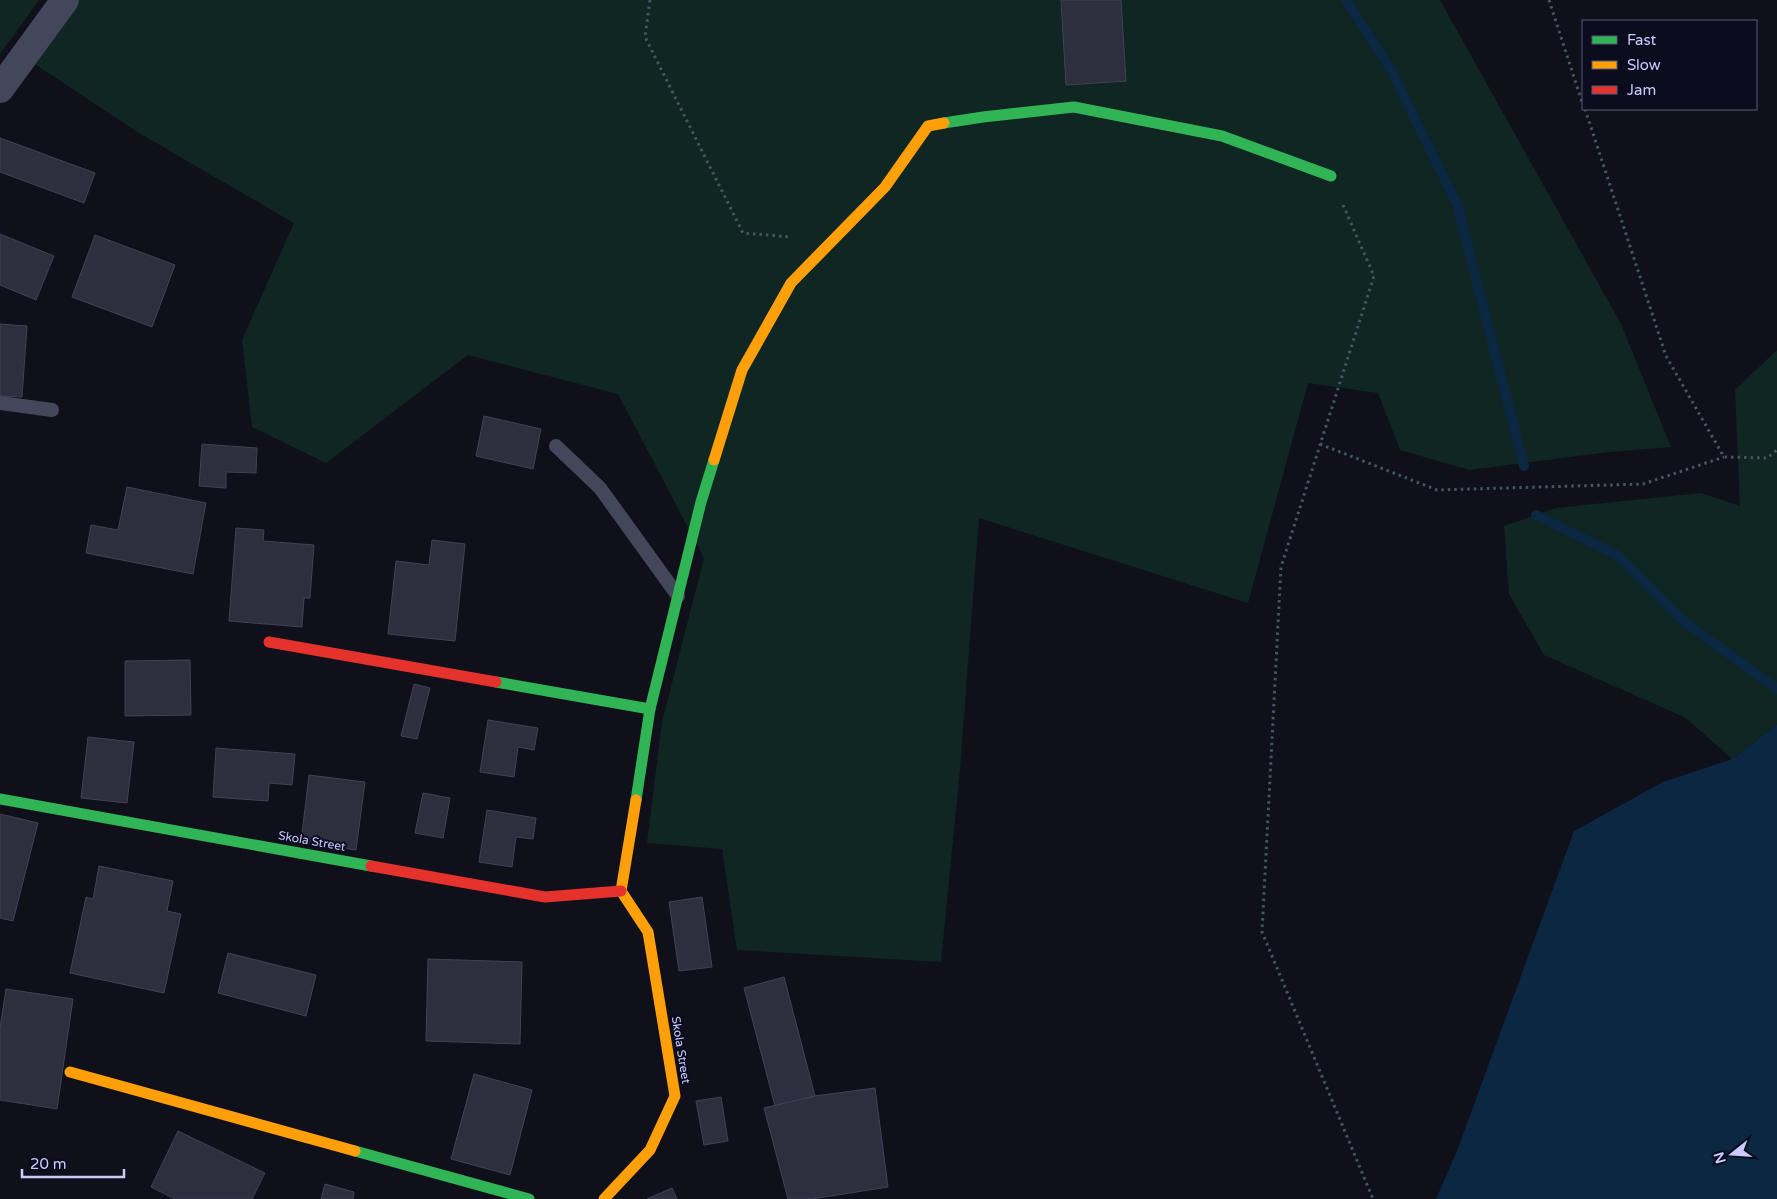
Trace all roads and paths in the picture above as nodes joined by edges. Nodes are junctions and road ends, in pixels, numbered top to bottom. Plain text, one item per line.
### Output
1 (65, 0) edge
2 (650, 0) edge
3 (1549, 0) edge
4 (0, 89) edge
5 (1582, 102) edge
6 (1584, 110) edge
7 (1331, 176) joint
8 (833, 240) junction
9 (0, 403) edge
10 (52, 410) dead end
11 (1320, 444) junction
12 (556, 446) dead end
13 (1777, 450) edge
14 (1724, 457) junction
15 (678, 596) junction
16 (269, 642) dead end
17 (650, 709) junction
18 (0, 799) edge
19 (621, 891) junction
20 (70, 1072) dead end
21 (529, 1199) edge
22 (604, 1199) edge
23 (1373, 1199) edge

1 - 4 street
2 - 8 path
3 - 5 path
6 - 14 path
7 - 8 street
7 - 11 path
8 - 15 street
9 - 10 lane
11 - 14 path
11 - 23 path
12 - 15 lane
13 - 14 path
15 - 17 street
16 - 17 street
17 - 19 street
18 - 19 street, Skola Street
19 - 22 street, Skola Street
20 - 21 street

